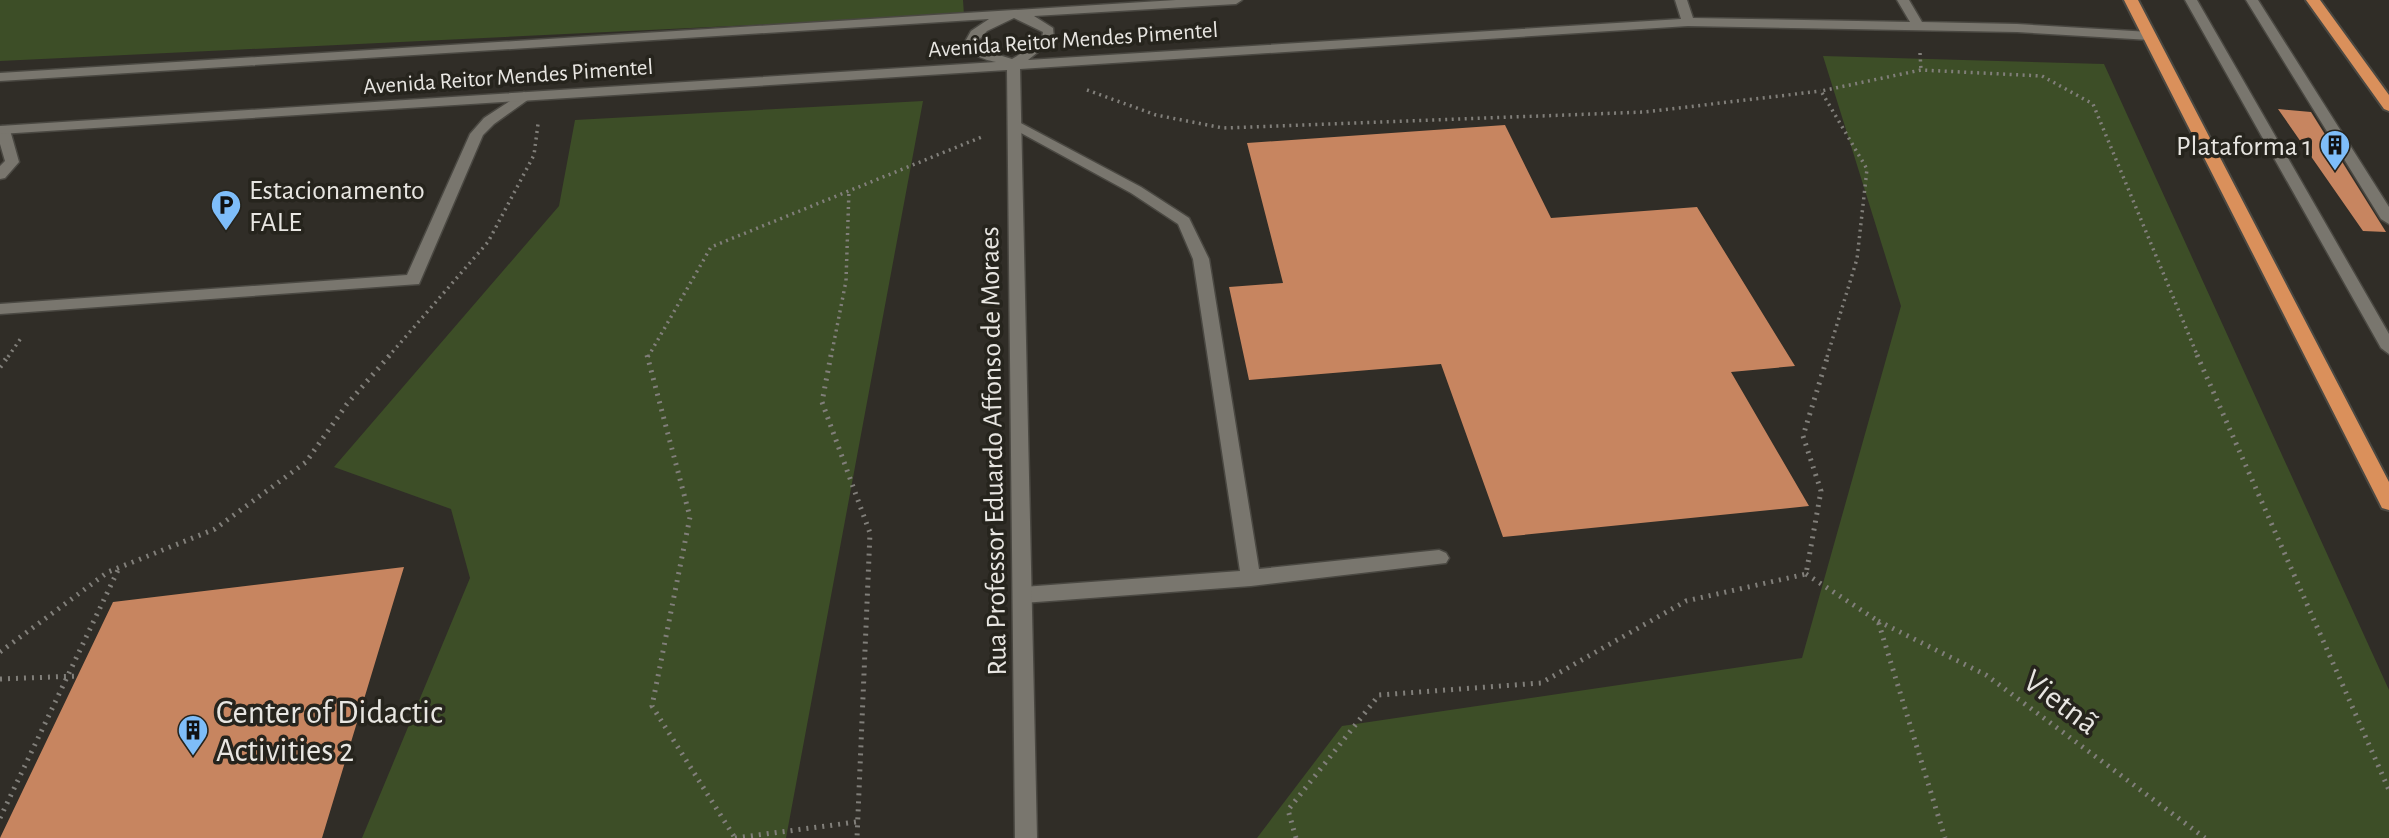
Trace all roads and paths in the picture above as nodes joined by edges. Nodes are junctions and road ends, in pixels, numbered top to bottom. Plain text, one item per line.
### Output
1 (1236, 0) edge
2 (1681, 0) edge
3 (1903, 0) edge
4 (2132, 0) edge
5 (2191, 0) edge
6 (2252, 0) edge
7 (2313, 0) edge
8 (1015, 6) edge
9 (1688, 22) junction
10 (1918, 26) junction
11 (2150, 36) junction
12 (1013, 63) junction
13 (0, 77) edge
14 (1078, 87) dead end
15 (1821, 91) junction
16 (543, 95) junction
17 (524, 96) junction
18 (2389, 105) edge
19 (1015, 124) junction
20 (1, 130) edge
21 (0, 175) edge
22 (849, 190) junction
23 (2389, 219) edge
24 (0, 309) edge
25 (30, 332) dead end
26 (2389, 348) edge
27 (0, 367) edge
28 (2389, 502) edge
29 (1439, 558) dead end
30 (120, 568) junction
31 (1806, 574) junction
32 (1251, 578) junction
33 (1023, 595) junction
34 (1878, 621) junction
35 (0, 652) edge
36 (68, 676) junction
37 (78, 676) dead end
38 (0, 679) edge
39 (2389, 790) edge
40 (0, 818) edge
41 (856, 822) junction
42 (735, 838) edge
43 (857, 838) edge
44 (1027, 838) edge
45 (1296, 838) edge
46 (1945, 838) edge
47 (2205, 838) edge

1 - 8 street, Avenida Reitor Mendes Pimentel
2 - 9 street
3 - 10 street
4 - 11 highway
5 - 26 street
6 - 23 street
7 - 18 highway
8 - 12 street
8 - 12 street
8 - 13 street, Avenida Reitor Mendes Pimentel
9 - 10 street, Avenida Reitor Mendes Pimentel
9 - 12 street, Avenida Reitor Mendes Pimentel
10 - 11 street, Avenida Reitor Mendes Pimentel
11 - 28 highway
12 - 16 street, Avenida Reitor Mendes Pimentel
12 - 19 street, Rua Professor Eduardo Affonso de Moraes
14 - 15 path
15 - 31 path
15 - 39 path
16 - 17 street, Avenida Reitor Mendes Pimentel
16 - 30 path
17 - 20 street, Avenida Reitor Mendes Pimentel
17 - 24 street
19 - 22 path
19 - 32 street
19 - 33 street, Rua Professor Eduardo Affonso de Moraes
20 - 21 street
22 - 41 path
22 - 42 path
25 - 27 path
29 - 32 street
30 - 35 path
30 - 36 path
31 - 34 path, Vietnã
31 - 45 path
32 - 33 street
33 - 44 street, Rua Professor Eduardo Affonso de Moraes
34 - 46 path
34 - 47 path, Vietnã
36 - 37 path
36 - 38 path
36 - 40 path
41 - 42 path
41 - 43 path

